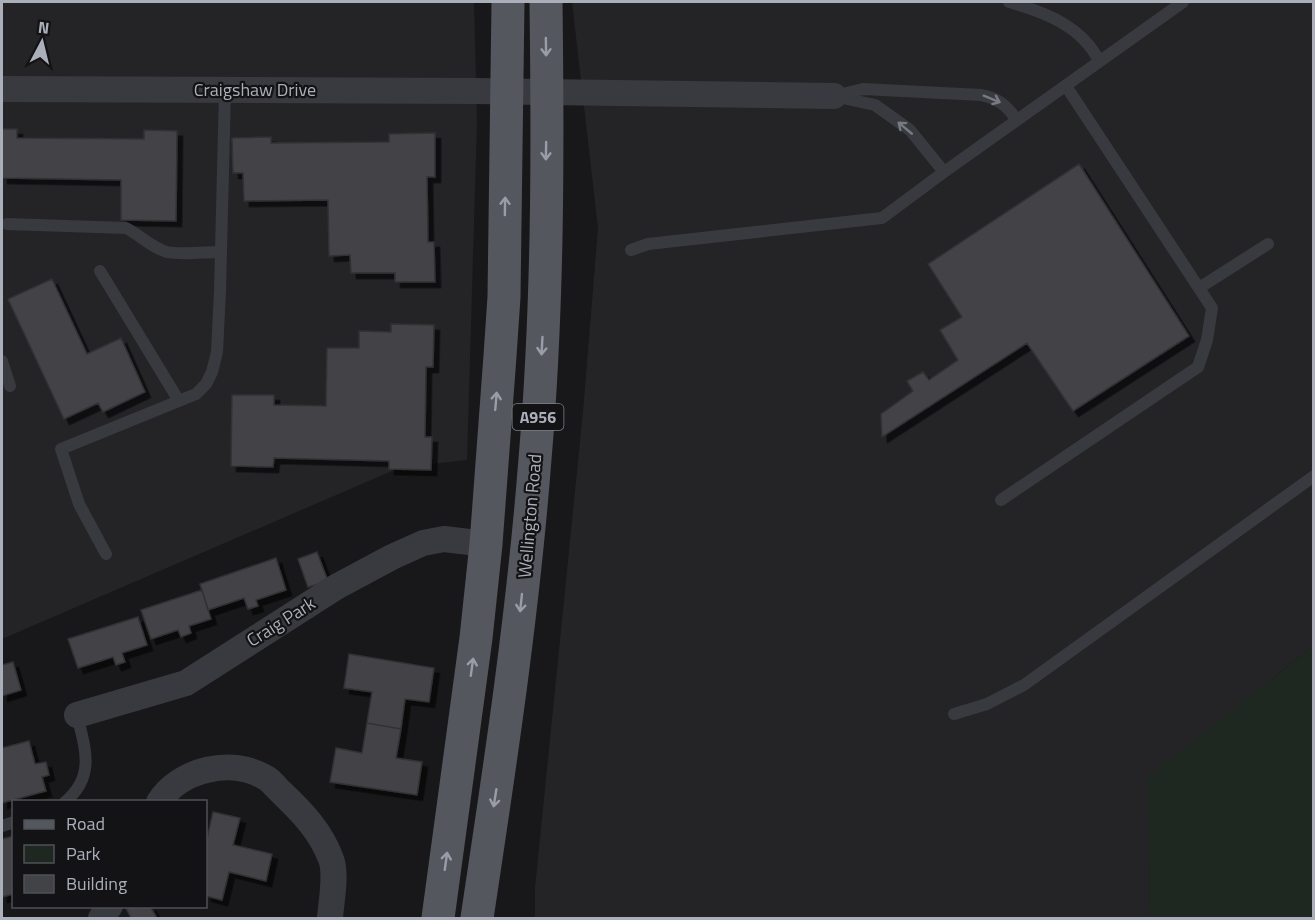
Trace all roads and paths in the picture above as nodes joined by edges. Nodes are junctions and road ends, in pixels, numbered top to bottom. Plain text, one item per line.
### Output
1 (508, 2) edge
2 (546, 2) edge
3 (1009, 2) edge
4 (1183, 2) edge
5 (1099, 61) junction
6 (1066, 86) junction
7 (2, 89) edge
8 (225, 90) junction
9 (508, 91) junction
10 (547, 93) junction
11 (834, 96) junction
12 (1017, 120) junction
13 (944, 172) junction
14 (7, 224) dead end
15 (1268, 244) dead end
16 (631, 250) dead end
17 (221, 252) junction
18 (100, 272) dead end
19 (1199, 288) junction
20 (2, 361) edge
21 (10, 386) dead end
22 (179, 401) junction
23 (1314, 477) edge
24 (1001, 500) dead end
25 (486, 543) junction
26 (106, 554) dead end
27 (954, 714) dead end
28 (77, 715) joint
29 (66, 800) edge
30 (160, 800) edge
31 (330, 918) edge
32 (438, 918) edge
33 (477, 918) edge

1 - 9 main road, A956
2 -> 10 main road, Wellington Road / A956
3 - 5 lane
4 - 5 lane
5 - 6 lane
6 - 12 lane
6 - 19 lane
7 - 8 street, Craigshaw Drive
8 - 9 street, Craigshaw Drive
8 - 17 lane
9 - 10 street, Craigshaw Drive
25 -> 9 main road, A956
10 - 11 street, Craigshaw Drive
10 -> 33 main road, Wellington Road / A956
11 -> 12 lane
13 -> 11 lane
12 - 13 lane
13 - 16 lane
14 - 17 lane
15 - 19 lane
17 - 22 lane
18 - 22 lane
19 - 24 lane
20 - 21 lane
22 - 26 lane
23 - 27 lane
25 - 28 street, Craig Park
32 -> 25 main road, A956
28 - 29 lane
30 - 31 street

